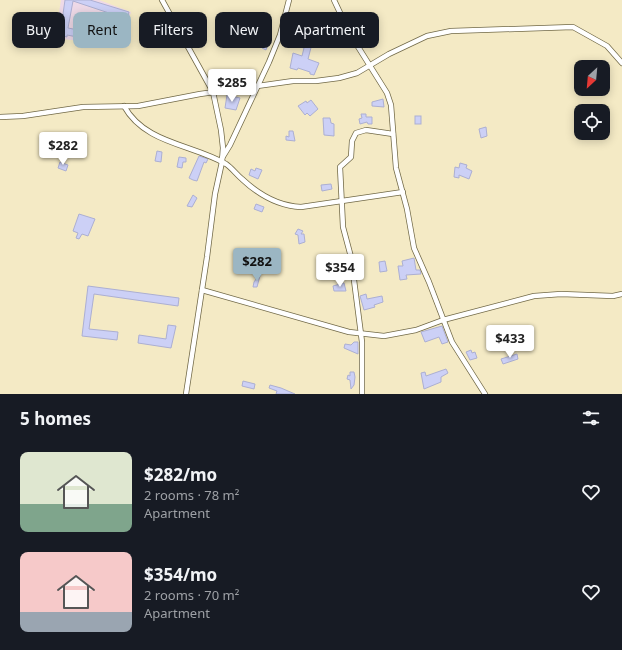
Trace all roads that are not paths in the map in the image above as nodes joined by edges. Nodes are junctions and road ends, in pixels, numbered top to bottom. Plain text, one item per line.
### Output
1 (162, 0) edge
2 (289, 0) edge
3 (334, 0) edge
4 (622, 63) edge
5 (370, 67) junction
6 (257, 86) junction
7 (213, 92) junction
8 (124, 106) junction
9 (0, 117) edge
10 (393, 134) junction
11 (222, 160) junction
12 (403, 192) junction
13 (341, 200) junction
14 (202, 290) junction
15 (622, 294) edge
16 (443, 320) junction
17 (361, 334) junction
18 (186, 394) edge
19 (362, 394) edge
20 (485, 394) edge

1 - 7 street
2 - 6 street
3 - 5 street
4 - 5 street
5 - 6 street
5 - 10 street
6 - 7 street
6 - 11 street
7 - 8 street
7 - 11 street
8 - 9 street
8 - 11 street
10 - 12 street
10 - 13 street
11 - 13 street
11 - 14 street
12 - 13 street
12 - 16 street
13 - 17 street
14 - 17 street
14 - 18 street
15 - 16 street
16 - 17 street
16 - 20 street
17 - 19 street

